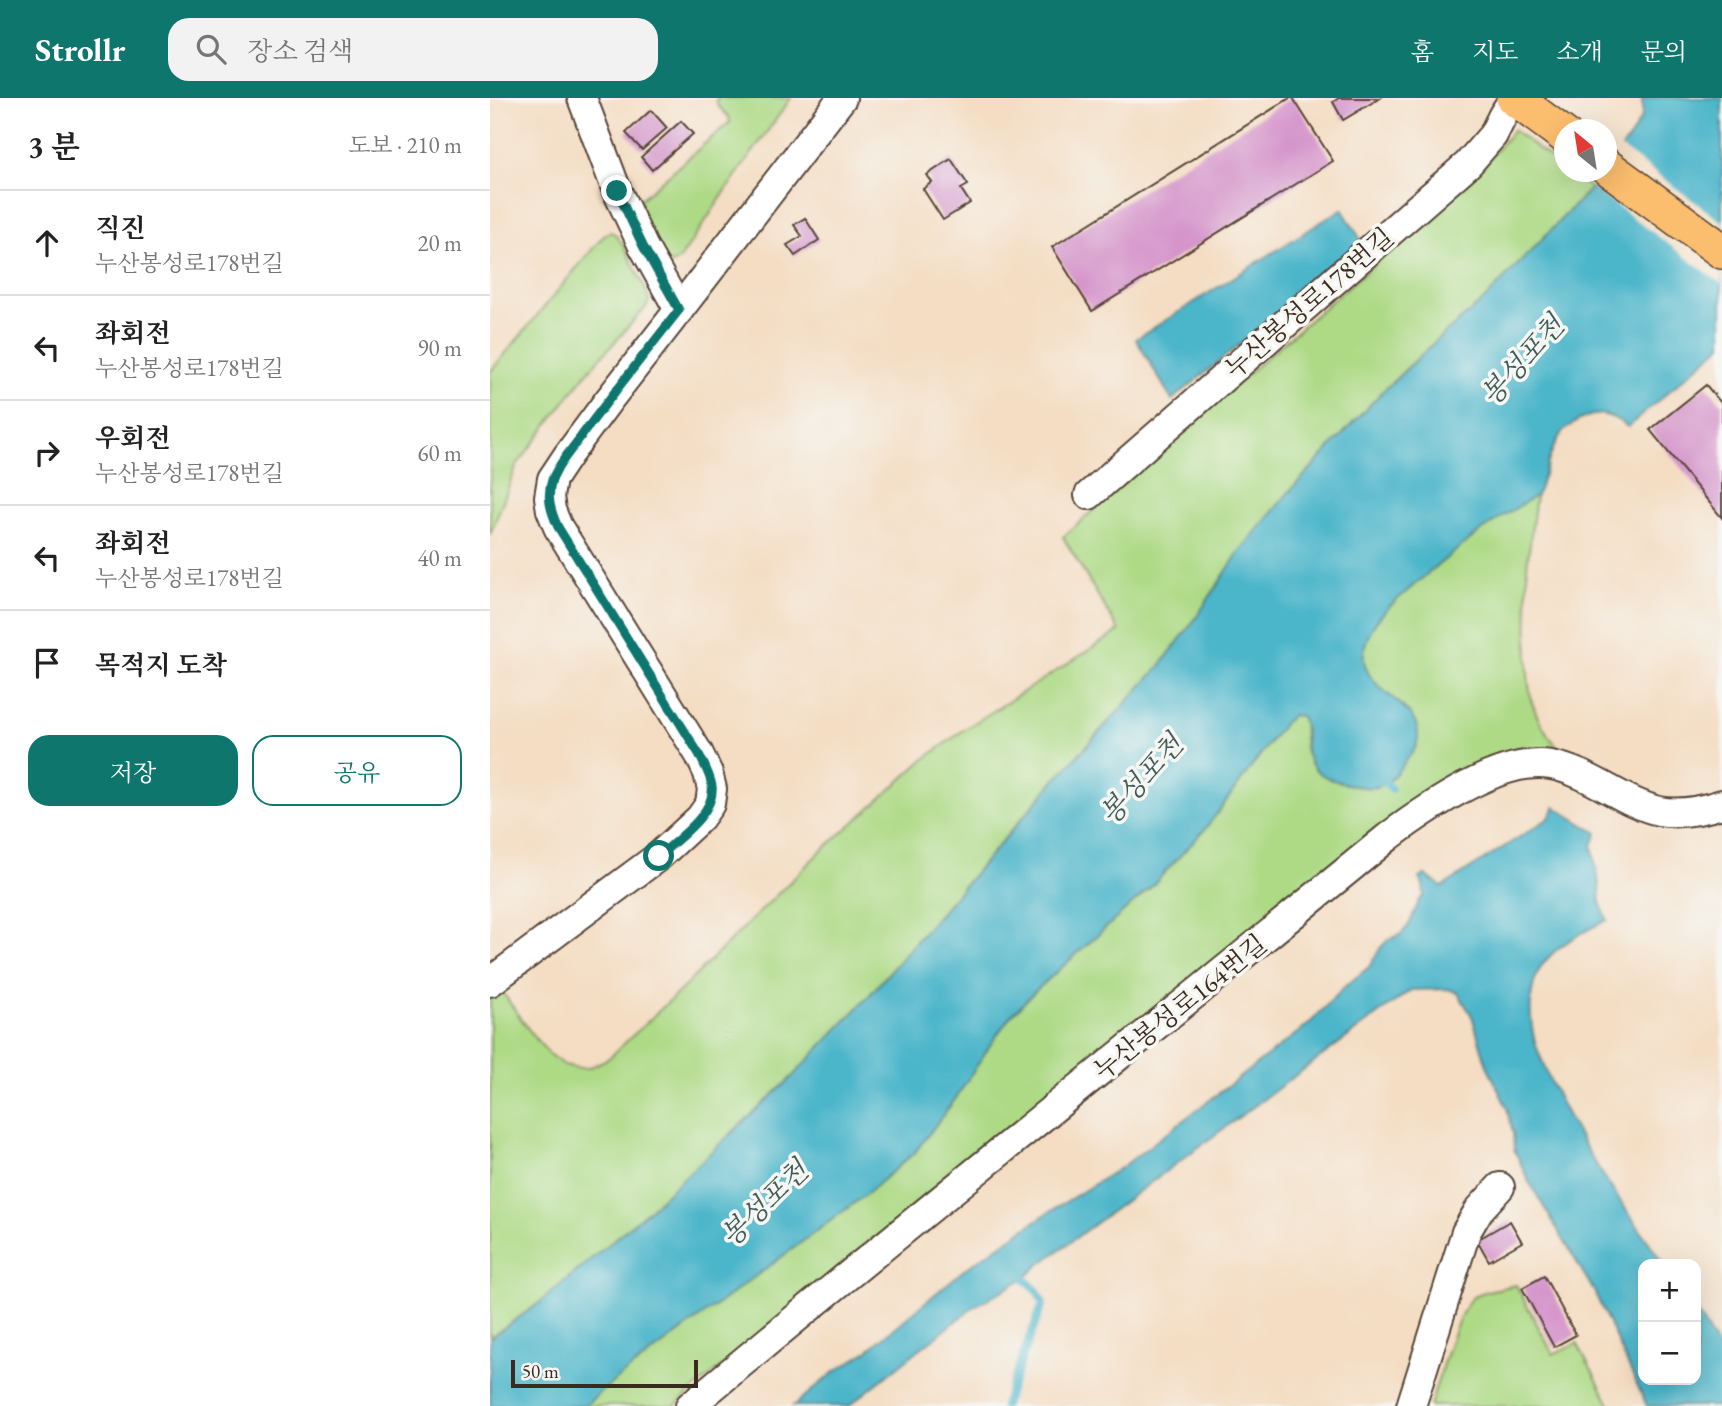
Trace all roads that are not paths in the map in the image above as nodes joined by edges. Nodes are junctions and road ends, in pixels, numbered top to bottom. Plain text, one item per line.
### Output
1 (582, 98) edge
2 (842, 98) edge
3 (1514, 98) edge
4 (1554, 128) edge
5 (1617, 174) edge
6 (1722, 251) edge
7 (679, 310) junction
8 (1089, 495) dead end
9 (1722, 804) edge
10 (490, 982) edge
11 (1500, 1187) dead end
12 (690, 1406) edge
13 (1411, 1406) edge

1 - 7 lane
2 - 7 lane
3 - 4 main road
3 - 8 lane, 누산봉성로178번길
5 - 6 main road
7 - 10 lane
9 - 12 lane, 누산봉성로164번길
11 - 13 lane

